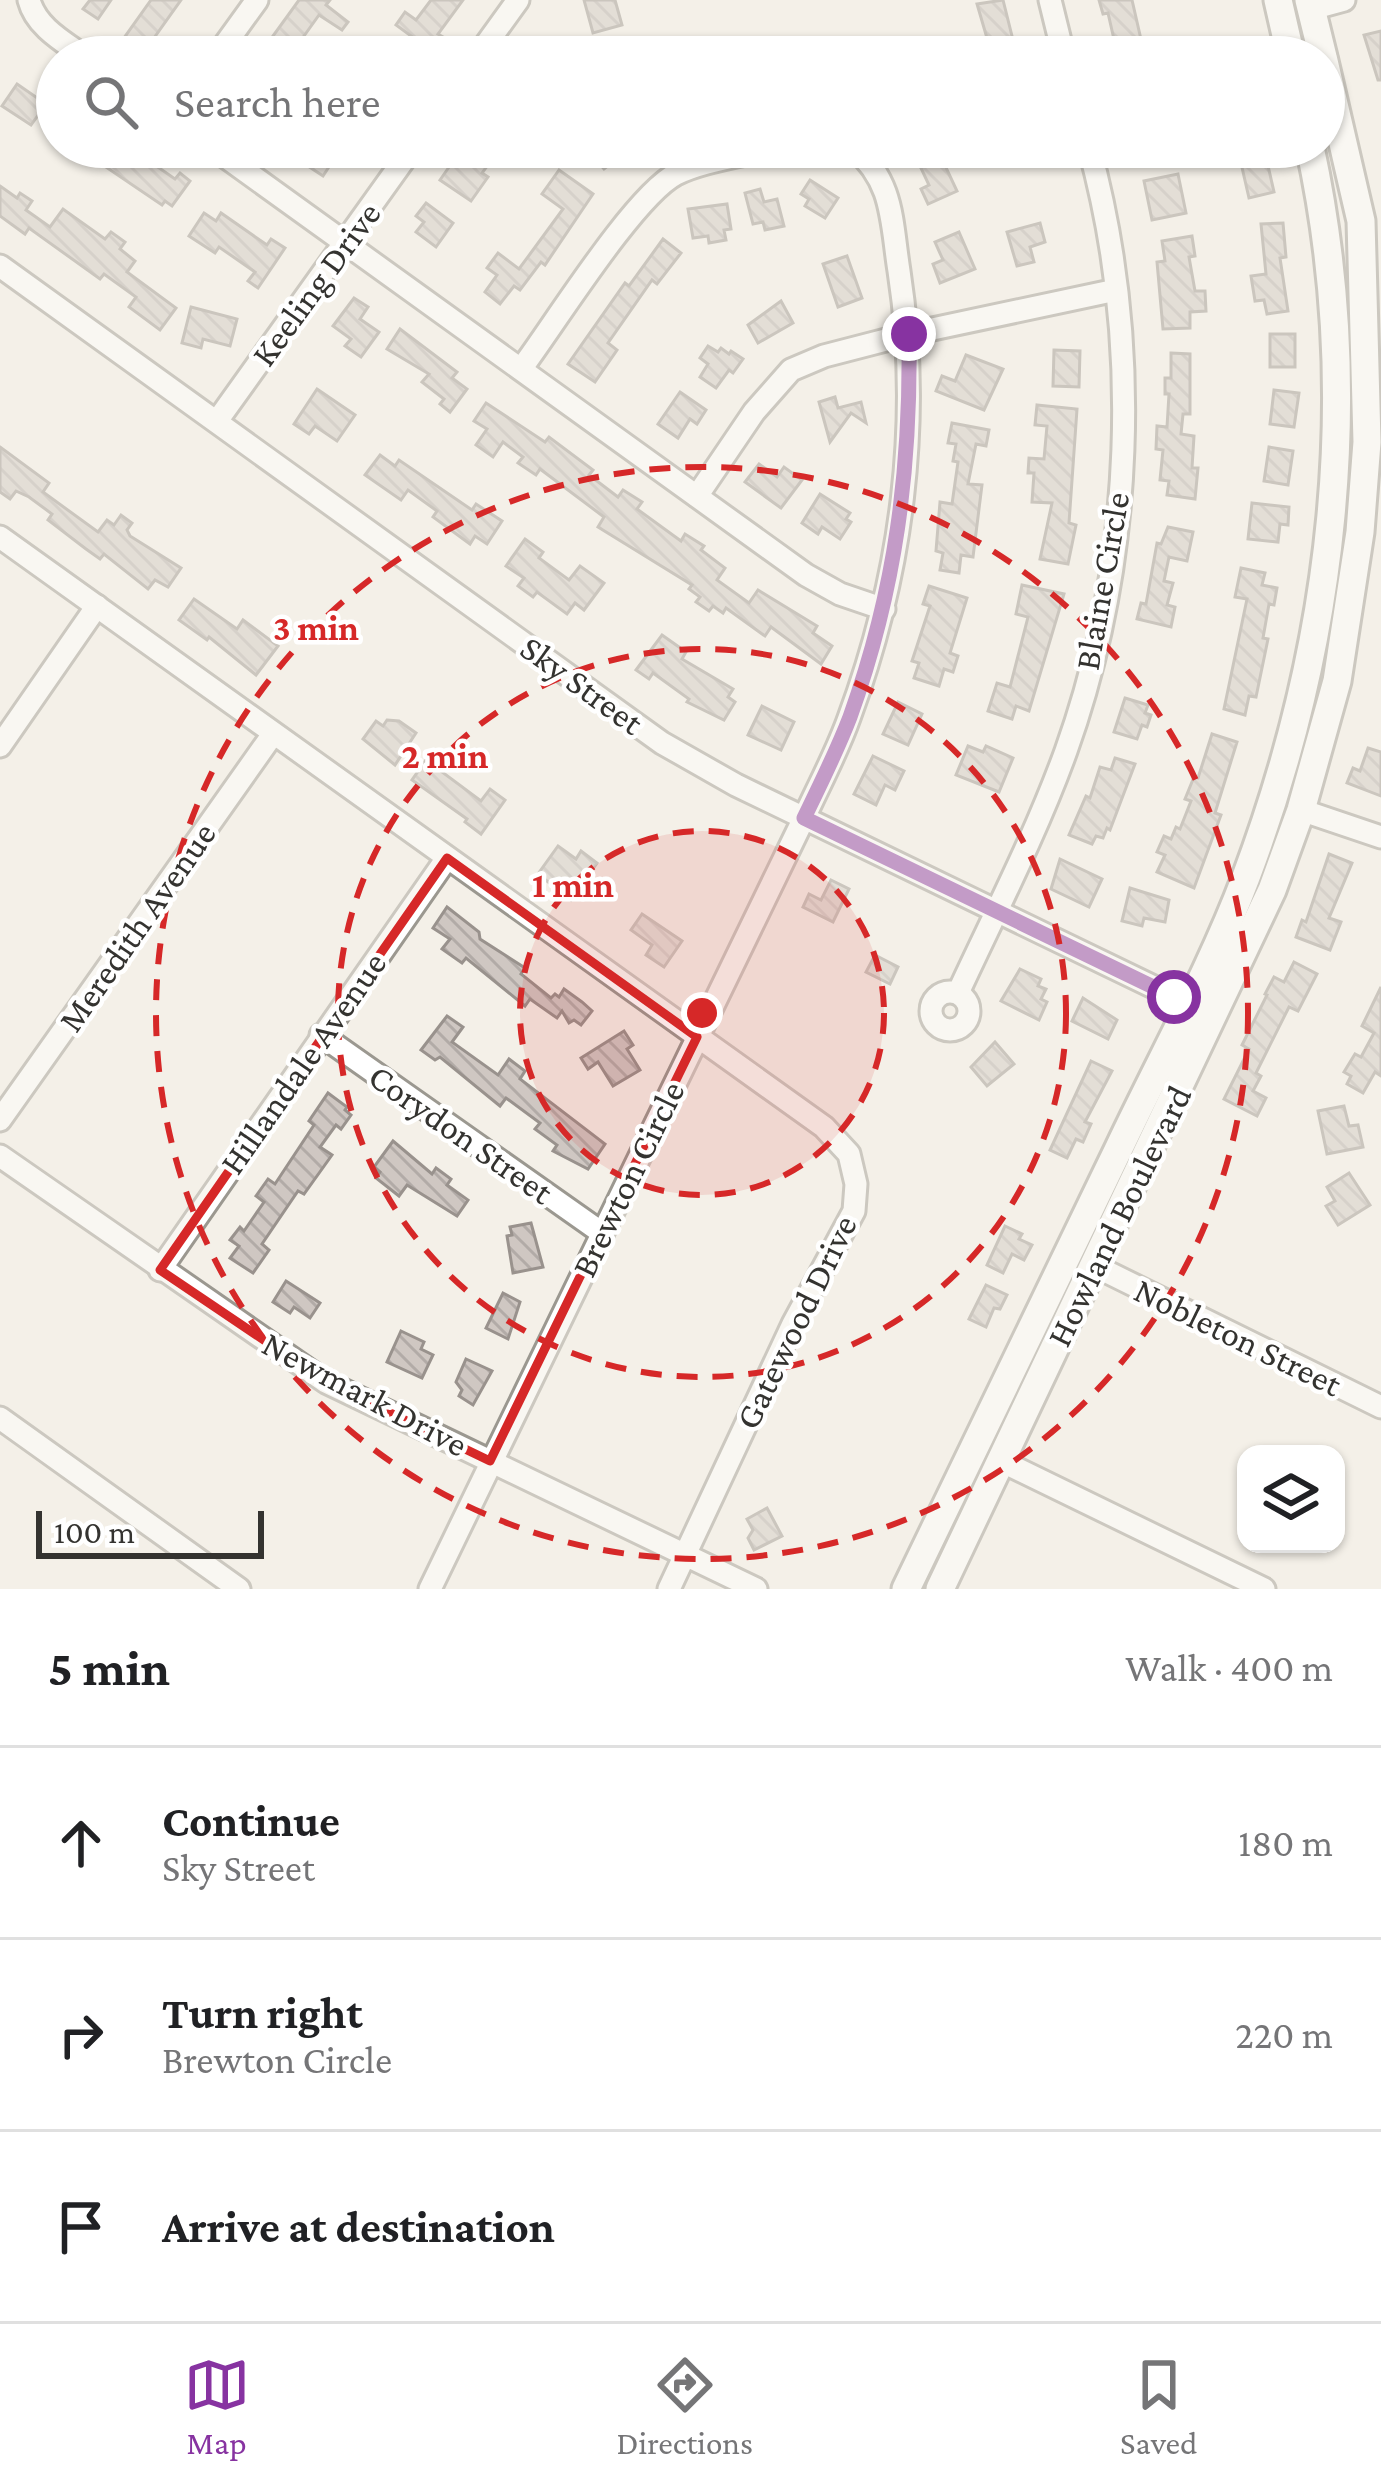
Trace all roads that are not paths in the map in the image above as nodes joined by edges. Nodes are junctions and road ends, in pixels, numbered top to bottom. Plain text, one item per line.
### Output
1 (29, 0) edge
2 (257, 0) edge
3 (518, 0) edge
4 (1050, 0) edge
5 (1278, 0) edge
6 (1344, 0) edge
7 (1310, 4) edge
8 (56, 36) edge
9 (231, 36) edge
10 (492, 36) edge
11 (1059, 36) edge
12 (1286, 36) edge
13 (1318, 36) edge
14 (1345, 138) edge
15 (241, 168) edge
16 (398, 168) edge
17 (701, 168) edge
18 (875, 168) edge
19 (1095, 168) edge
20 (1315, 168) edge
21 (1318, 184) junction
22 (1368, 221) edge
23 (345, 243) junction
24 (1328, 249) junction
25 (0, 266) edge
26 (1363, 275) junction
27 (1116, 290) junction
28 (909, 334) junction
29 (521, 369) junction
30 (218, 421) junction
31 (1374, 442) edge
32 (697, 496) junction
33 (0, 537) edge
34 (97, 606) junction
35 (884, 609) junction
36 (273, 734) junction
37 (0, 746) edge
38 (1301, 810) junction
39 (804, 818) junction
40 (1381, 837) edge
41 (447, 858) junction
42 (995, 912) junction
43 (958, 993) dead end
44 (1188, 1003) junction
45 (1215, 1016) junction
46 (321, 1035) junction
47 (698, 1037) junction
48 (0, 1120) edge
49 (0, 1156) edge
50 (602, 1232) junction
51 (1096, 1266) junction
52 (160, 1270) junction
53 (1381, 1407) edge
54 (0, 1418) edge
55 (490, 1461) junction
56 (1001, 1461) junction
57 (684, 1555) junction
58 (239, 1589) edge
59 (430, 1589) edge
60 (669, 1589) edge
61 (756, 1589) edge
62 (906, 1589) edge
63 (940, 1589) edge
64 (1264, 1589) edge

1 - 8 street
2 - 9 street
3 - 10 street
4 - 11 street
5 - 12 main road
6 - 7 street
7 - 13 main road, Howland Boulevard
14 - 22 main road, Howland Boulevard
15 - 23 street
16 - 23 street, Keeling Drive
17 - 29 street
18 - 28 street, Brewton Circle
19 - 27 street, Blaine Circle
20 - 21 main road, Howland Boulevard
21 - 22 main road
21 - 24 main road, Howland Boulevard
22 - 26 main road, Howland Boulevard
23 - 29 street
23 - 30 street, Keeling Drive
24 - 26 main road
24 - 44 main road, Howland Boulevard
25 - 30 street, Sky Street
26 - 31 main road, Howland Boulevard
27 - 28 street
27 - 42 street, Blaine Circle
28 - 32 street
28 - 35 street, Brewton Circle
29 - 32 street
30 - 39 street, Sky Street
31 - 38 main road, Howland Boulevard
32 - 35 street
33 - 34 street, Gatewood Drive
34 - 36 street, Gatewood Drive
34 - 37 street
35 - 39 street, Brewton Circle
36 - 41 street, Gatewood Drive
36 - 48 street, Meredith Avenue
38 - 40 street
38 - 45 main road, Howland Boulevard
39 - 42 street, Sky Street
39 - 47 street, Brewton Circle
41 - 46 street, Hillandale Avenue
41 - 47 street, Gatewood Drive
42 - 43 street, Blaine Circle
42 - 44 street, Sky Street
44 - 45 street, Sky Street
44 - 62 main road, Howland Boulevard
45 - 51 main road, Howland Boulevard
46 - 50 street, Corydon Street
46 - 52 street, Hillandale Avenue
47 - 50 street, Brewton Circle
47 - 57 street, Gatewood Drive
49 - 52 street, Newmark Drive
50 - 55 street, Brewton Circle
51 - 53 street, Nobleton Street
51 - 56 main road, Howland Boulevard
52 - 55 street, Newmark Drive
54 - 58 street
55 - 57 street, Newmark Drive
55 - 59 street, Brewton Circle
56 - 63 main road, Howland Boulevard
56 - 64 street
57 - 60 street, Gatewood Drive
57 - 61 street, Newmark Drive

